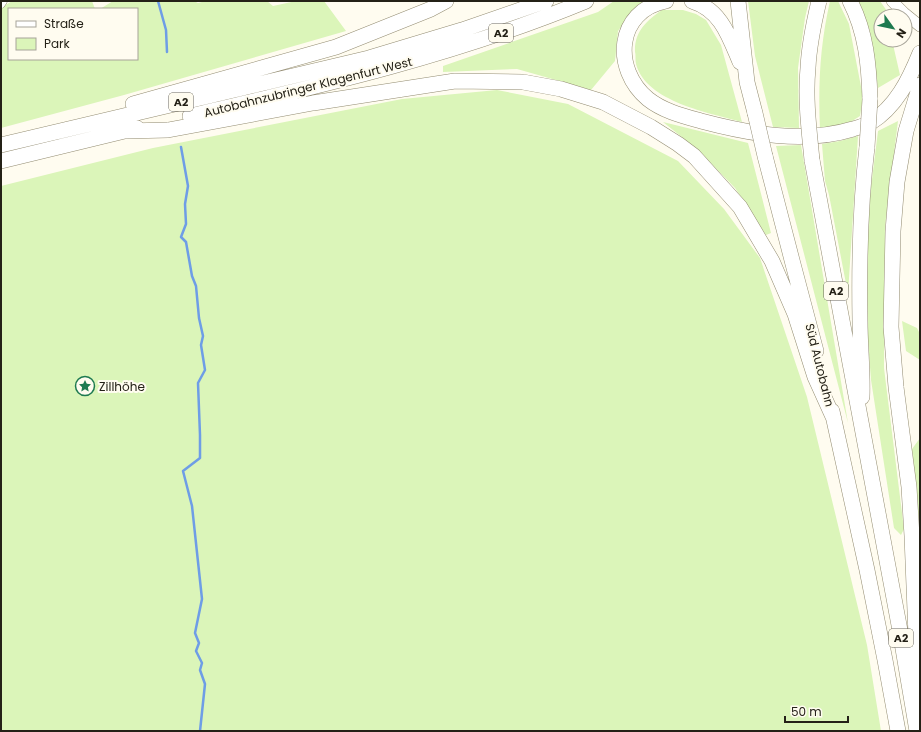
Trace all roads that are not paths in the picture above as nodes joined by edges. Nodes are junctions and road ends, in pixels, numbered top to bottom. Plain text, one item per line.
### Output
1 (3, 1) edge
2 (446, 1) edge
3 (546, 1) edge
4 (586, 1) edge
5 (666, 1) edge
6 (692, 1) edge
7 (738, 1) edge
8 (819, 1) edge
9 (850, 1) edge
10 (892, 1) edge
11 (1, 4) edge
12 (920, 26) edge
13 (920, 53) edge
14 (748, 82) junction
15 (920, 85) edge
16 (81, 126) junction
17 (127, 131) junction
18 (1, 145) edge
19 (1, 161) edge
20 (834, 419) junction
21 (861, 422) junction
22 (914, 711) junction
23 (898, 731) edge
24 (918, 731) edge

1 - 11 street
2 - 16 highway
3 - 16 highway, Autobahnzubringer Klagenfurt West / A2
4 - 17 highway, Autobahnzubringer Klagenfurt West / A2
5 - 13 highway
6 - 14 highway
7 - 14 highway, Süd Autobahn / A2
8 - 21 highway, A2, bridge
9 - 21 highway, bridge
10 - 12 main road
14 - 20 highway, Süd Autobahn / A2, bridge
15 - 22 highway
16 - 18 highway, Autobahnzubringer Klagenfurt West / A2
17 - 19 highway, Autobahnzubringer Klagenfurt West / A2
17 - 20 highway
20 - 23 highway, Süd Autobahn / A2
21 - 22 highway, A2
22 - 24 highway, A2

